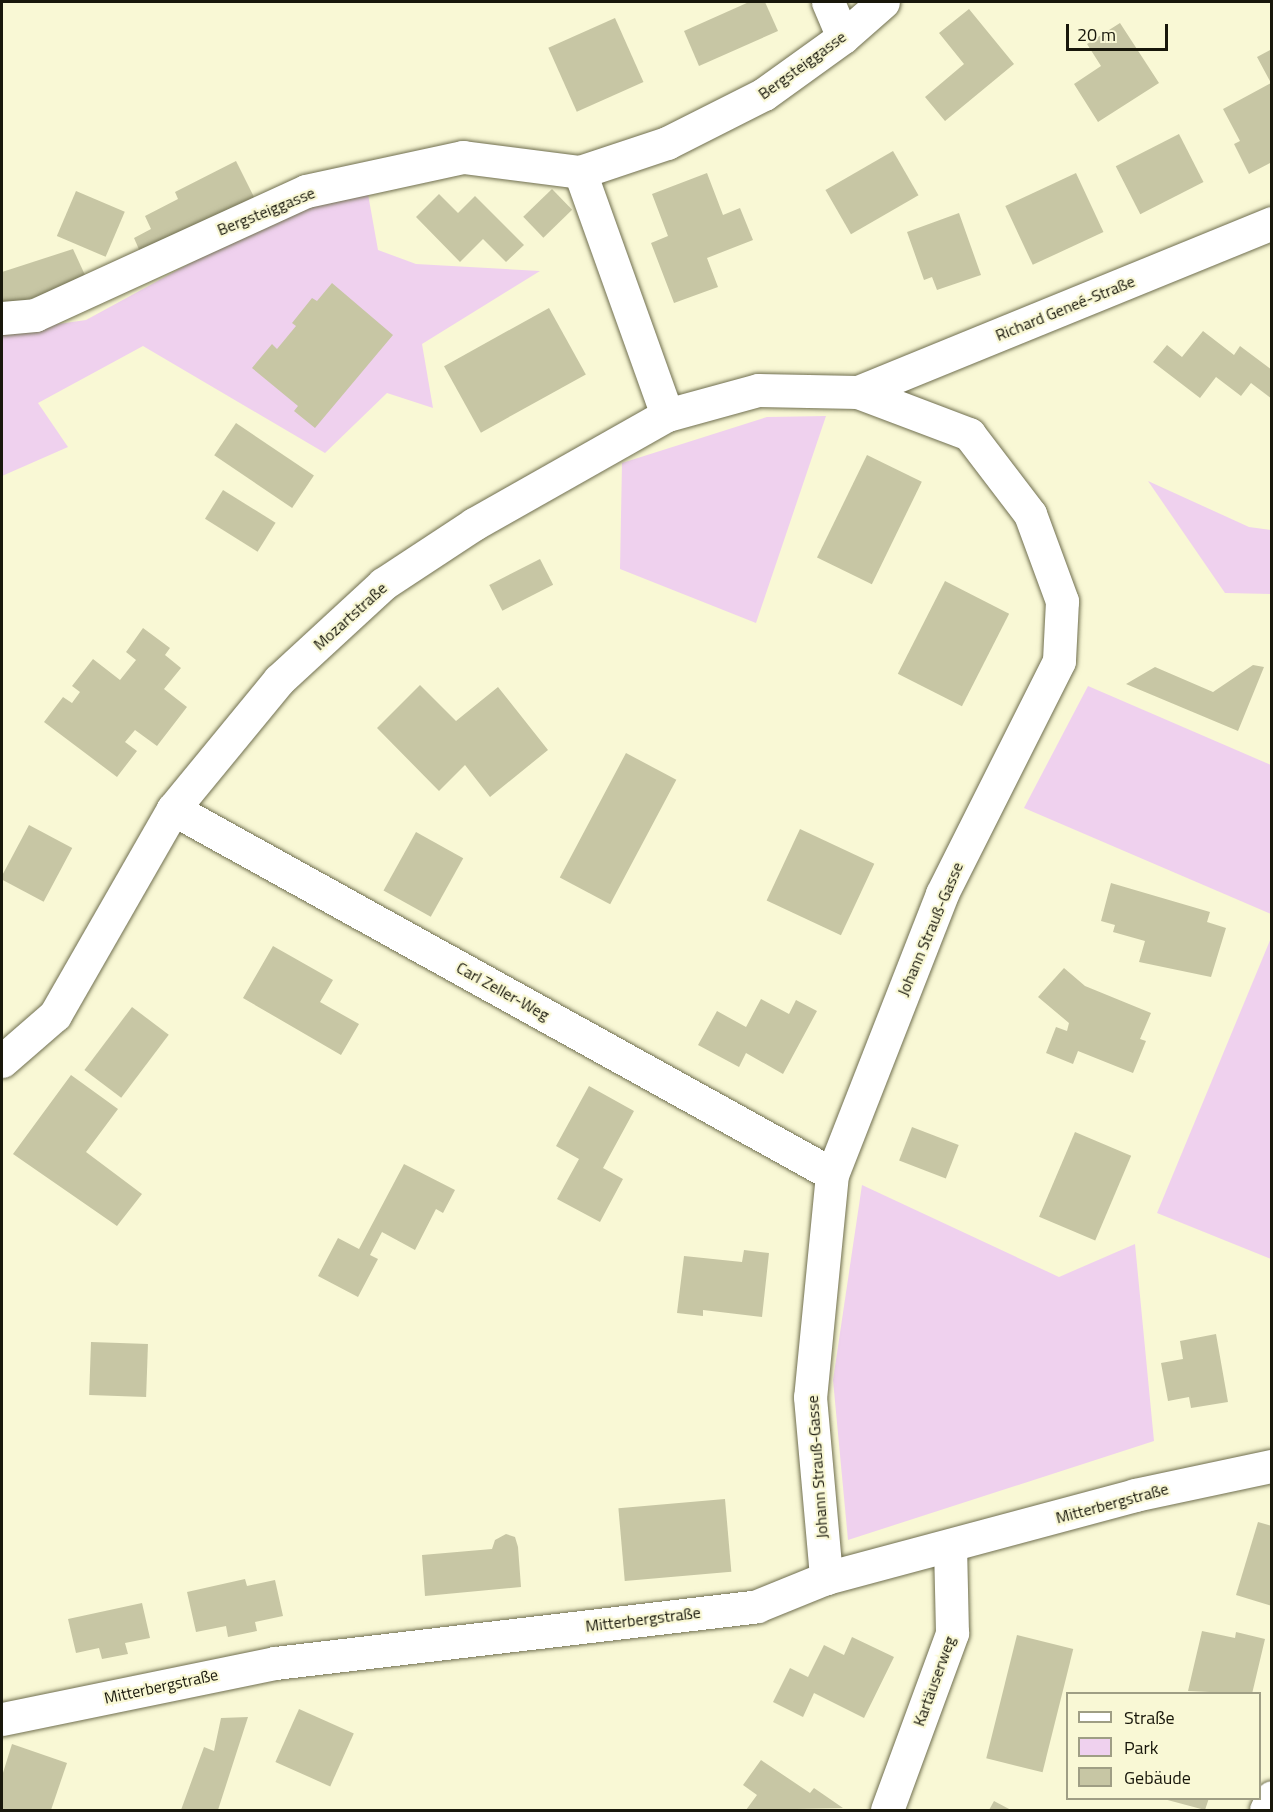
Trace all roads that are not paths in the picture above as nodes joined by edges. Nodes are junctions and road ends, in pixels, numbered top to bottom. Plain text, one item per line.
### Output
1 (828, 2) edge
2 (883, 2) edge
3 (843, 37) junction
4 (580, 172) junction
5 (1272, 223) edge
6 (2, 318) edge
7 (858, 392) junction
8 (667, 415) junction
9 (173, 809) junction
10 (2, 1061) edge
11 (832, 1174) junction
12 (1272, 1466) edge
13 (950, 1547) junction
14 (826, 1578) junction
15 (2, 1719) edge
16 (1272, 1797) edge
17 (887, 1810) edge
18 (1266, 1810) edge

1 - 3 street
2 - 3 street, Bergsteiggasse
3 - 4 street, Bergsteiggasse
4 - 6 street, Bergsteiggasse
4 - 8 street
5 - 7 street, Richard Geneé-Straße
7 - 8 street, Mozartstraße
7 - 11 street, Johann Strauß-Gasse
8 - 9 street, Mozartstraße
9 - 10 street, Mozartstraße
9 - 11 street, Carl Zeller-Weg
11 - 14 street, Johann Strauß-Gasse
12 - 13 street, Mitterbergstraße
13 - 14 street, Mitterbergstraße
13 - 17 street, Kartäuserweg
14 - 15 street, Mitterbergstraße
16 - 18 street

